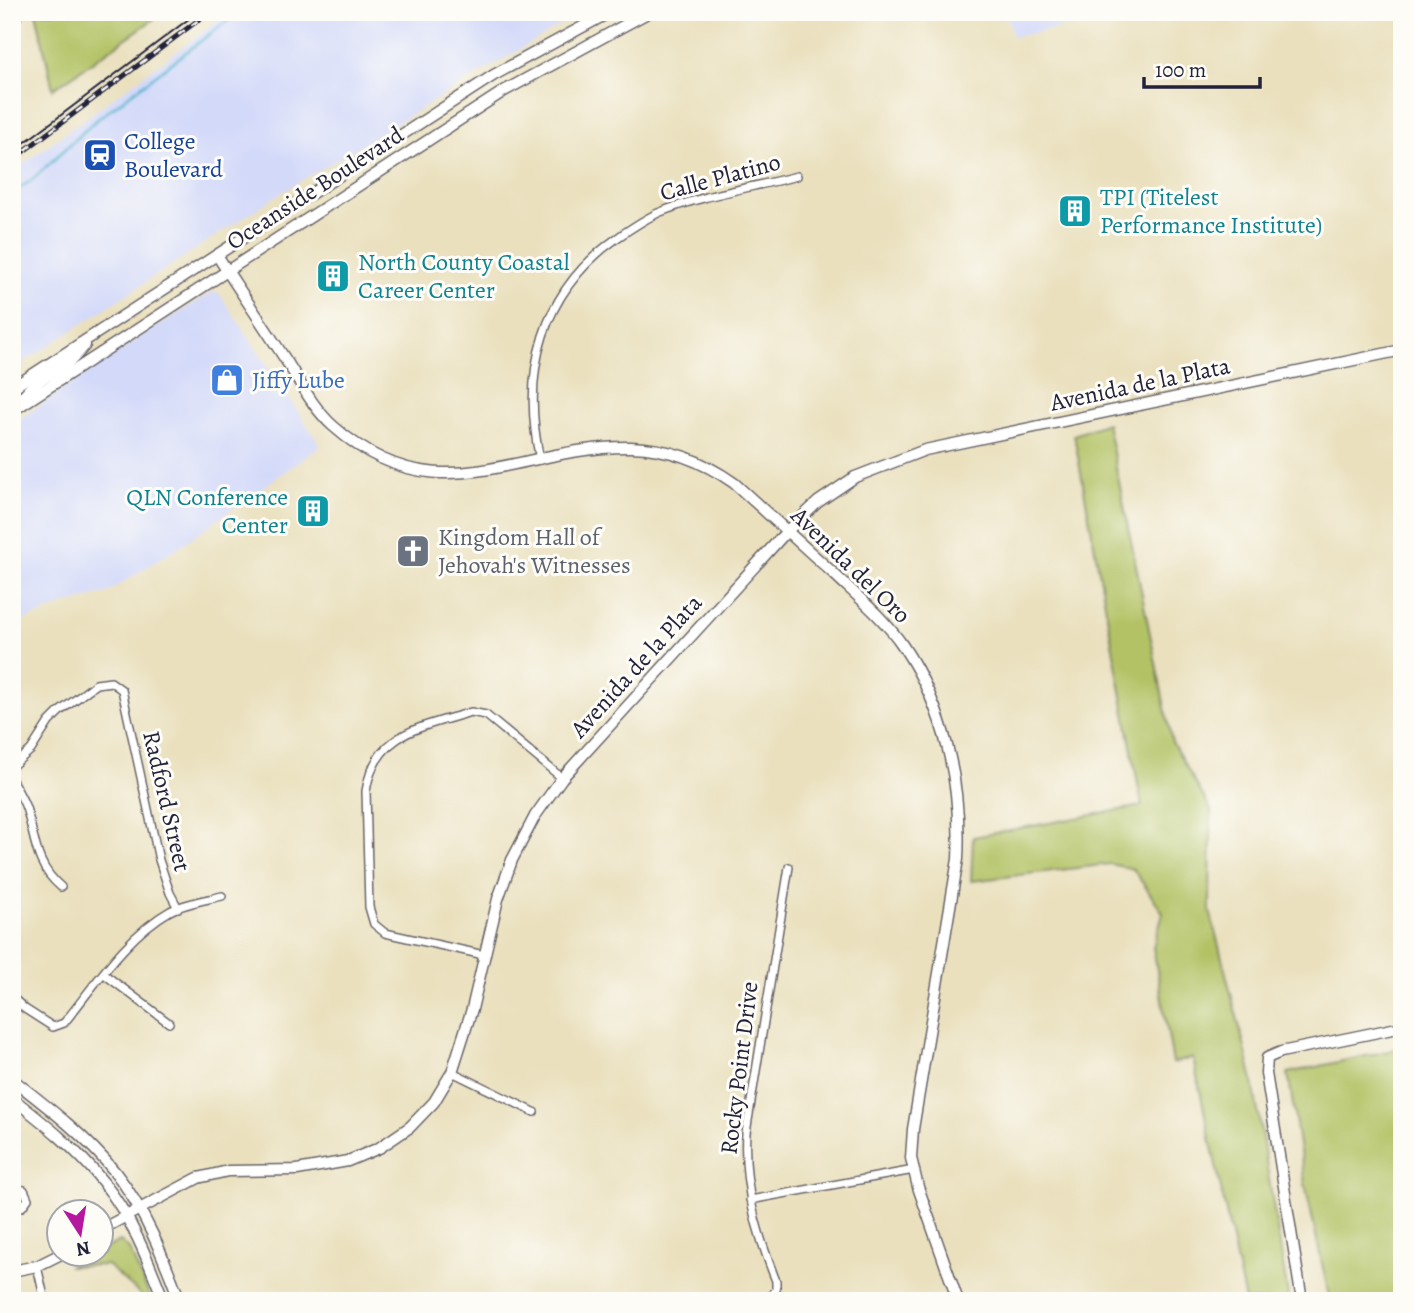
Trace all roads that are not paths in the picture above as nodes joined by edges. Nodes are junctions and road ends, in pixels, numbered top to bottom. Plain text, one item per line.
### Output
1 (611, 12) edge
2 (649, 12) edge
3 (797, 176) dead end
4 (218, 256) junction
5 (227, 271) junction
6 (93, 334) junction
7 (1402, 350) edge
8 (12, 388) edge
9 (16, 409) edge
10 (540, 460) junction
11 (787, 531) junction
12 (12, 766) edge
13 (562, 778) junction
14 (12, 780) edge
15 (789, 867) dead end
16 (61, 887) dead end
17 (222, 896) dead end
18 (178, 908) junction
19 (484, 955) junction
20 (104, 974) junction
21 (12, 997) edge
22 (169, 1023) dead end
23 (1402, 1027) edge
24 (452, 1072) junction
25 (12, 1079) edge
26 (12, 1098) edge
27 (534, 1112) dead end
28 (914, 1170) junction
29 (12, 1188) edge
30 (750, 1199) junction
31 (12, 1206) edge
32 (139, 1208) junction
33 (126, 1215) junction
34 (116, 1221) edge
35 (46, 1262) edge
36 (37, 1266) junction
37 (12, 1271) edge
38 (45, 1301) edge
39 (164, 1301) edge
40 (180, 1301) edge
41 (757, 1301) edge
42 (958, 1301) edge
43 (1303, 1301) edge

1 - 4 street, Oceanside Boulevard
2 - 5 street, Oceanside Boulevard
3 - 10 street, Calle Platino
4 - 5 street, Avenida del Oro
4 - 6 street, Oceanside Boulevard
5 - 9 street, Oceanside Boulevard
5 - 10 street, Avenida del Oro
6 - 8 street, Oceanside Boulevard
6 - 9 street
7 - 11 street, Avenida de la Plata
10 - 11 street, Avenida del Oro
11 - 13 street, Avenida de la Plata
11 - 28 street, Avenida del Oro
12 - 18 street, Radford Street
13 - 19 street, Avenida de la Plata
13 - 19 street
14 - 16 street
15 - 30 street, Rocky Point Drive
17 - 18 street
18 - 20 street
19 - 24 street, Avenida de la Plata
20 - 21 street
20 - 22 street
23 - 43 street
24 - 27 street
24 - 32 street, Avenida de la Plata
25 - 32 street
26 - 33 street
28 - 30 street
28 - 42 street, Avenida del Oro
29 - 31 street
30 - 41 street, Rocky Point Drive
32 - 33 street, Avenida de la Plata
32 - 40 street
33 - 34 street, Avenida de la Plata
33 - 39 street
35 - 36 street
36 - 37 street
36 - 38 street

